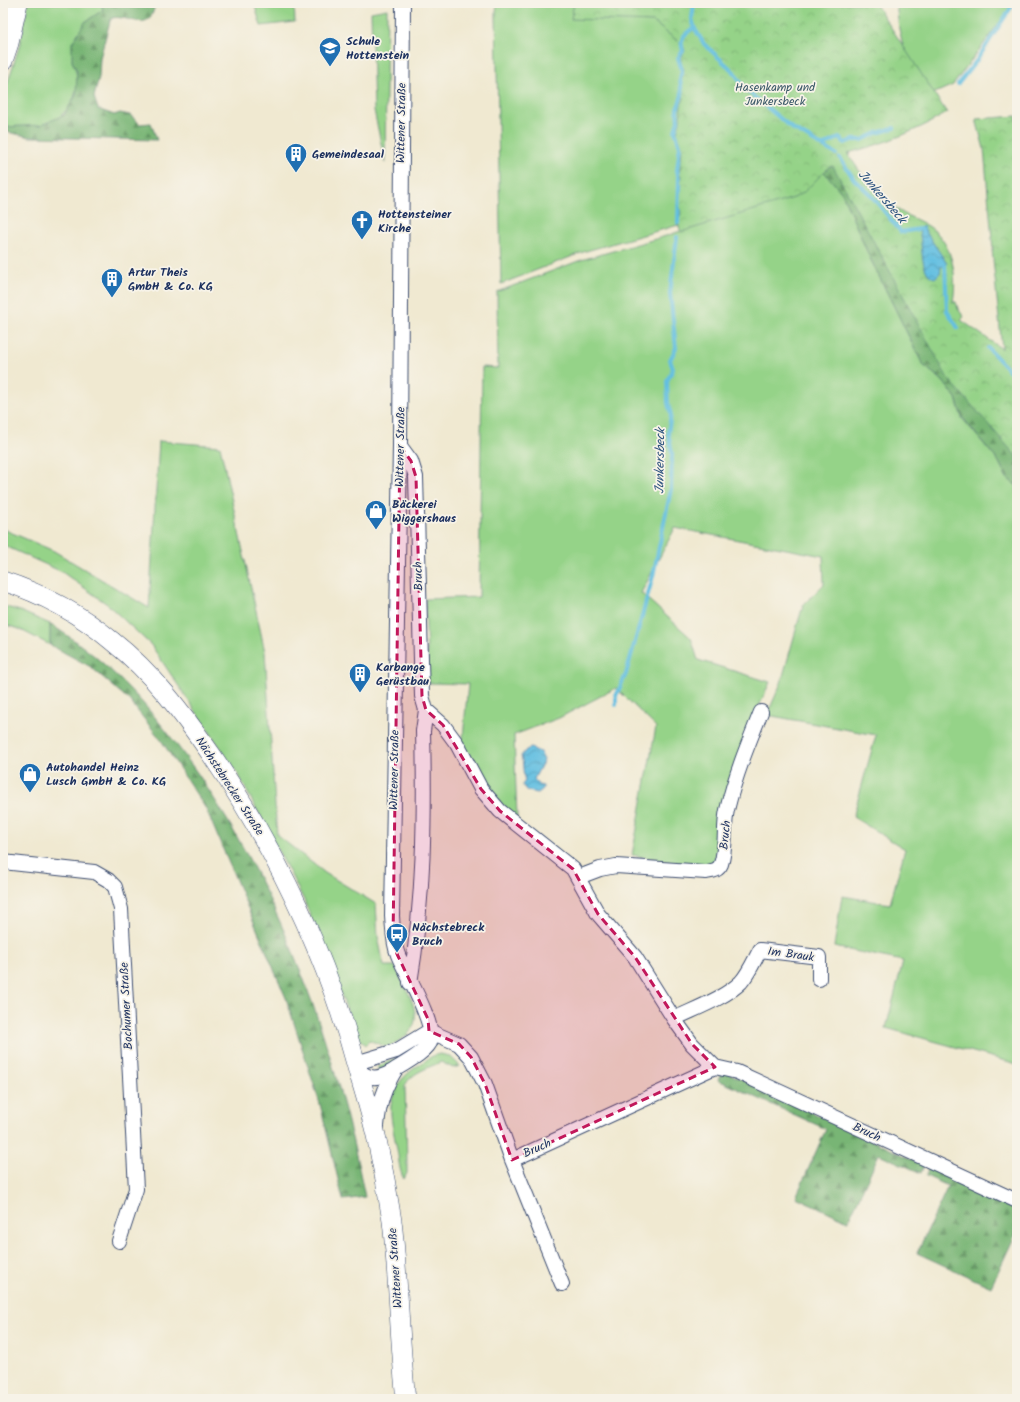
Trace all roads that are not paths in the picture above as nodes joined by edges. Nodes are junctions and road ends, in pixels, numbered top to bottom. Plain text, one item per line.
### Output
1 (18, 3) edge
2 (403, 3) edge
3 (3, 61) edge
4 (400, 446) junction
5 (3, 581) edge
6 (426, 710) junction
7 (761, 712) dead end
8 (3, 862) edge
9 (579, 877) junction
10 (819, 979) dead end
11 (410, 983) junction
12 (674, 1020) junction
13 (429, 1031) junction
14 (357, 1067) junction
15 (715, 1068) junction
16 (396, 1069) junction
17 (377, 1138) junction
18 (512, 1160) junction
19 (1017, 1201) edge
20 (119, 1241) dead end
21 (562, 1284) dead end
22 (406, 1399) edge

1 - 3 main road
2 - 4 street, Wittener Straße
4 - 6 street, Bruch
4 - 11 street, Wittener Straße
5 - 14 main road, Nächstebrecker Straße
6 - 9 street
6 - 11 street, Bruch
7 - 9 street, Bruch
8 - 20 street, Bochumer Straße
9 - 12 street
10 - 12 street, Im Brauk
11 - 13 street, Wittener Straße
12 - 15 street
13 - 14 street
13 - 16 street, Wittener Straße
13 - 18 street, Bruch
14 - 16 street, Wittener Straße
14 - 17 main road, Wittener Straße
15 - 18 street, Bruch
15 - 19 street, Bruch
16 - 17 street, Wittener Straße
17 - 22 main road, Wittener Straße
18 - 21 street, Bruch

